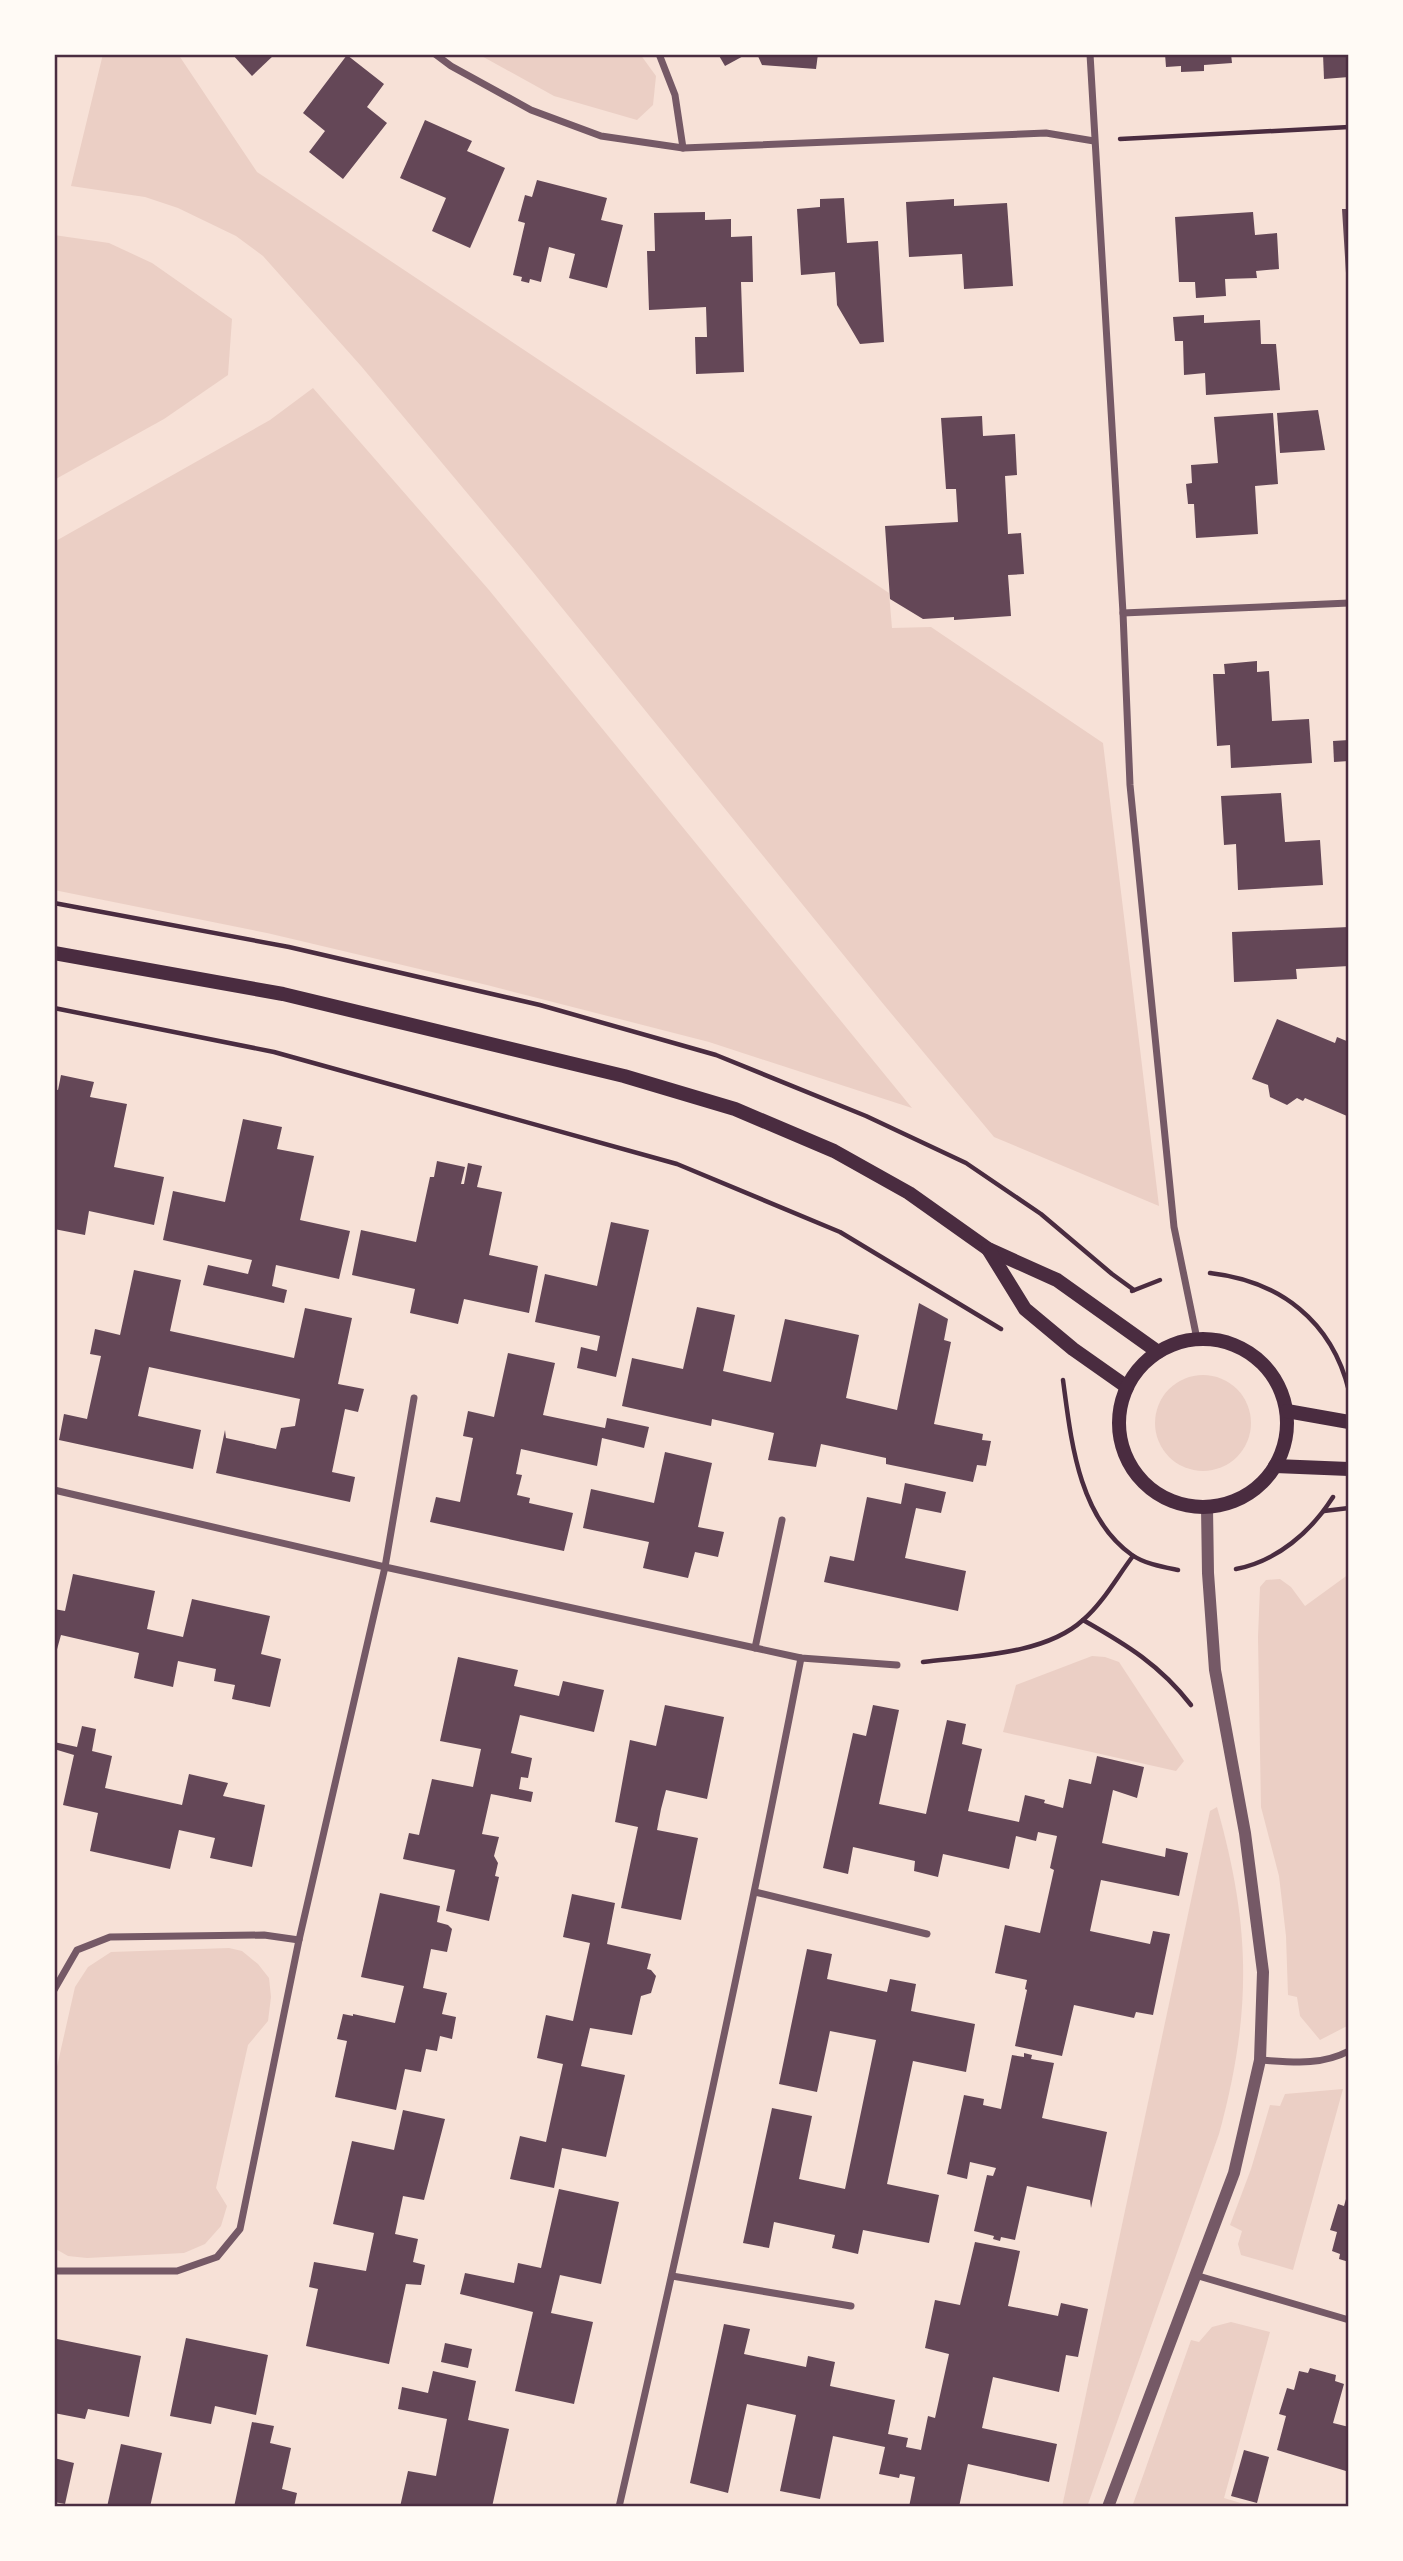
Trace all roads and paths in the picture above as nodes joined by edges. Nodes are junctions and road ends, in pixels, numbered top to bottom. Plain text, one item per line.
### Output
1 (435, 54) edge
2 (659, 54) edge
3 (1090, 54) edge
4 (1349, 127) edge
5 (1094, 141) junction
6 (683, 148) junction
7 (1349, 603) edge
8 (1123, 613) junction
9 (54, 953) edge
10 (54, 1008) edge
11 (988, 1250) junction
12 (1184, 1275) junction
13 (1101, 1313) junction
14 (1013, 1336) dead end
15 (1197, 1339) junction
16 (1073, 1349) junction
17 (1158, 1352) junction
18 (1347, 1377) edge
19 (1127, 1387) junction
20 (1349, 1391) edge
21 (414, 1398) dead end
22 (1287, 1411) junction
23 (1349, 1422) edge
24 (1275, 1466) junction
25 (1347, 1469) edge
26 (54, 1490) edge
27 (1207, 1507) junction
28 (1349, 1508) edge
29 (1323, 1511) junction
30 (782, 1520) dead end
31 (1133, 1556) junction
32 (385, 1567) junction
33 (1208, 1573) junction
34 (1083, 1620) junction
35 (755, 1648) junction
36 (801, 1658) junction
37 (897, 1665) joint
38 (1193, 1707) dead end
39 (755, 1892) junction
40 (927, 1934) dead end
41 (299, 1940) junction
42 (54, 1990) edge
43 (1349, 2050) edge
44 (1260, 2060) junction
45 (54, 2271) edge
46 (1195, 2275) junction
47 (672, 2276) junction
48 (851, 2306) dead end
49 (1349, 2320) edge
50 (619, 2507) edge
51 (1108, 2507) edge

1 - 6 street
2 - 6 street
3 - 5 street
4 - 5 path
5 - 6 street
5 - 8 street
7 - 8 street
8 - 12 street
9 - 11 main road
10 - 14 path
11 - 13 main road
11 - 16 main road
12 - 13 path
12 - 15 street
12 - 18 path
13 - 17 main road
15 - 17 main road
15 - 22 main road
16 - 19 main road
16 - 31 path
17 - 19 main road
18 - 20 path
19 - 27 main road
21 - 32 street
22 - 23 main road
22 - 24 main road
24 - 25 main road
24 - 27 main road
25 - 29 path
26 - 32 street
27 - 33 street
28 - 29 path
29 - 33 path
30 - 35 street
31 - 33 path
31 - 34 path
32 - 35 street
32 - 41 street
33 - 44 street
34 - 37 path
34 - 38 path
35 - 36 street
36 - 37 street
36 - 39 street
39 - 40 street
39 - 47 street
41 - 42 street
41 - 45 street
43 - 44 street
44 - 46 street
46 - 49 street
46 - 51 street
47 - 48 street
47 - 50 street

